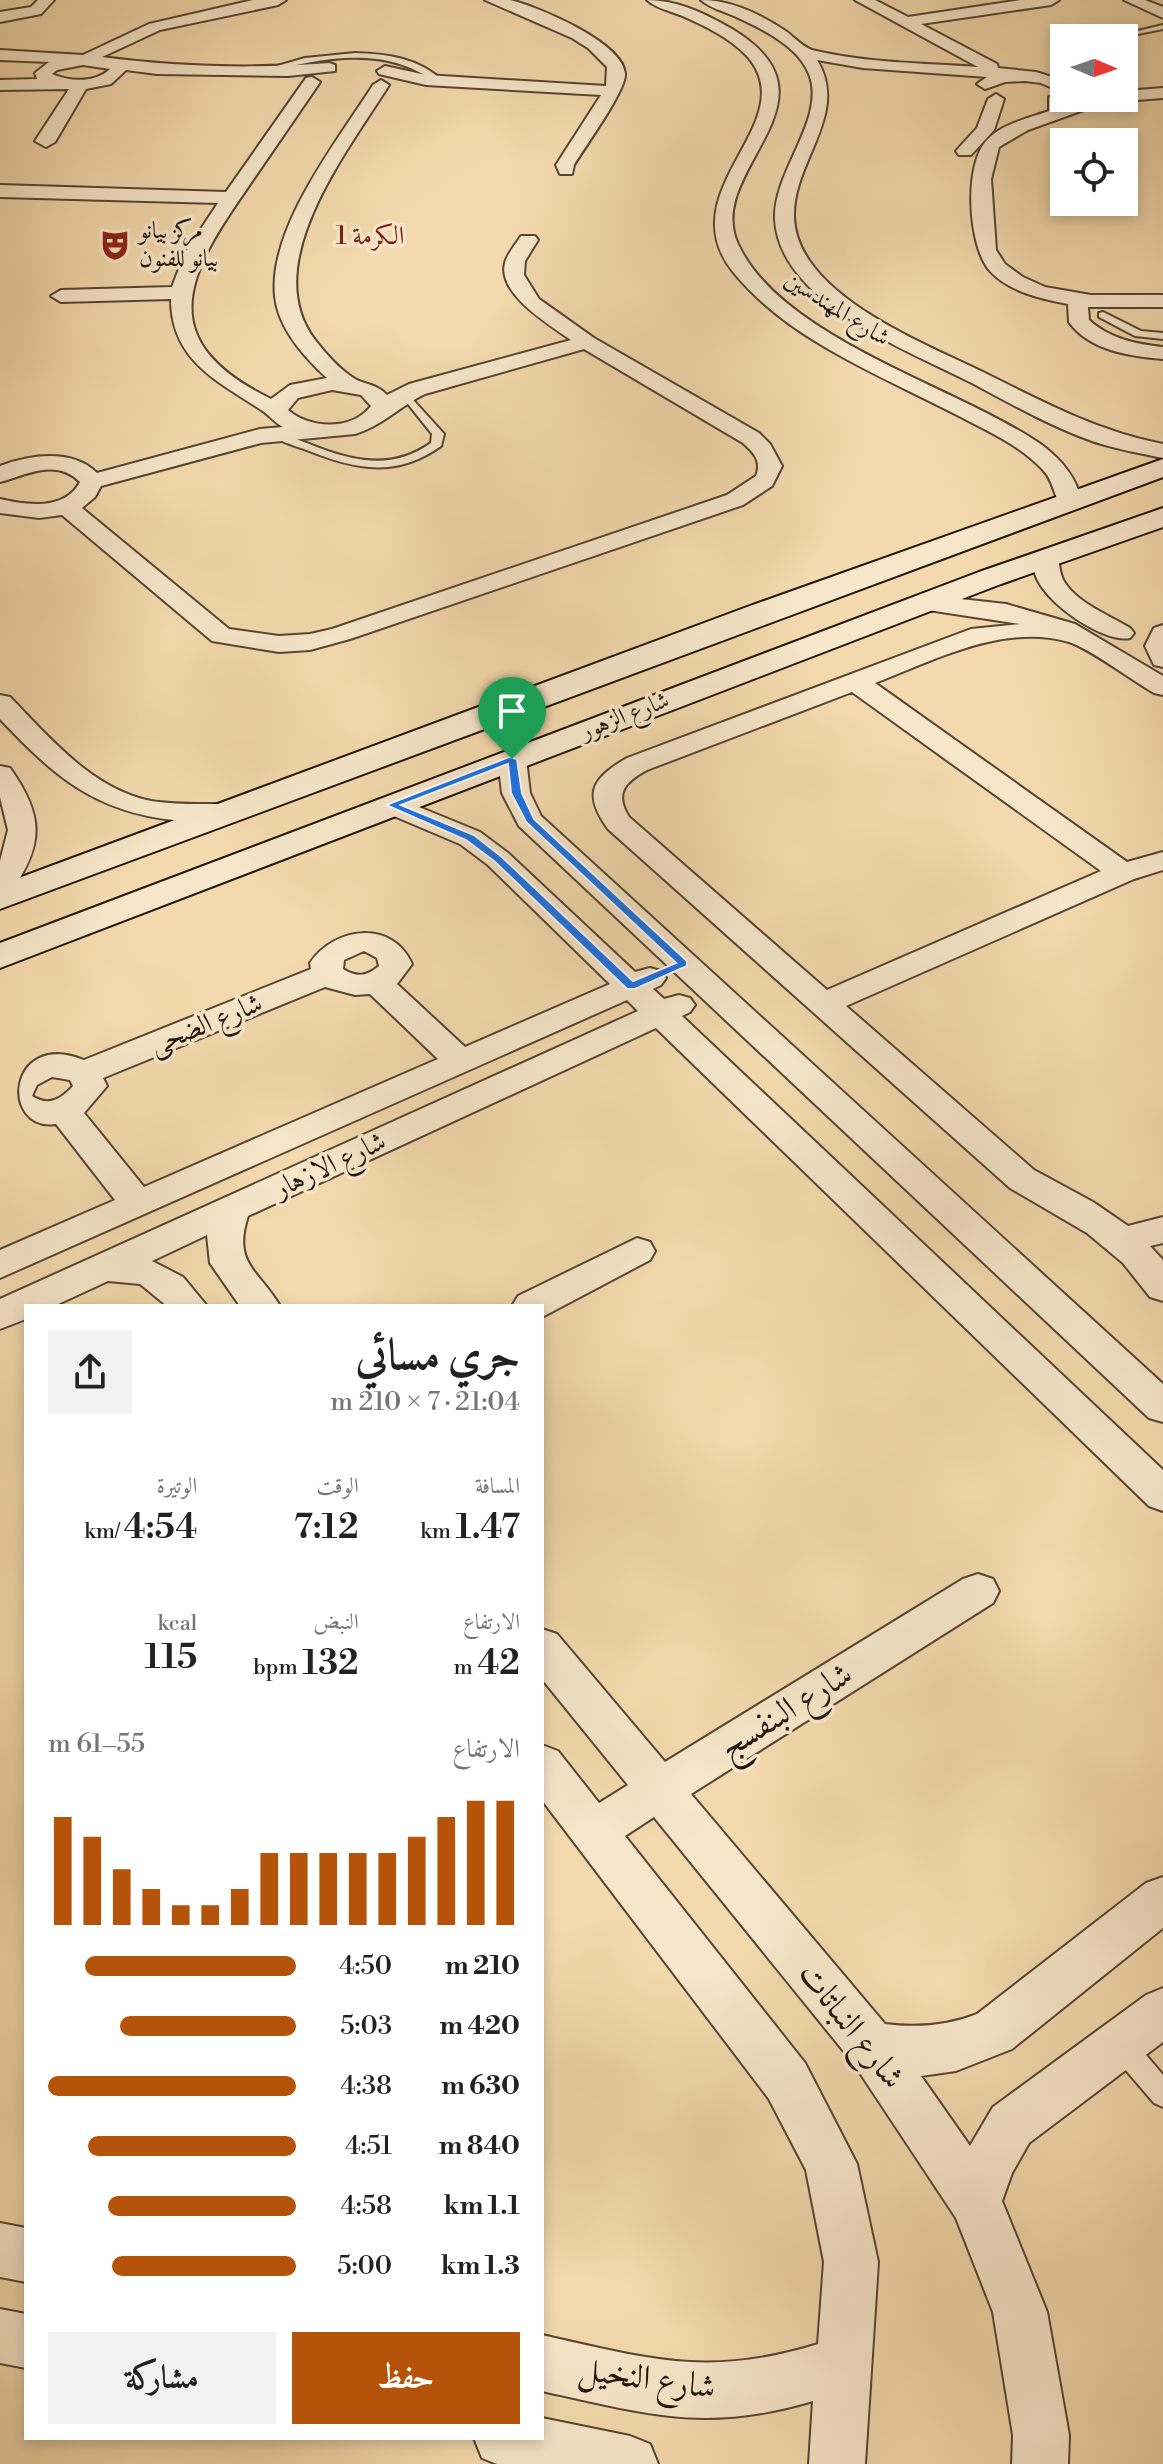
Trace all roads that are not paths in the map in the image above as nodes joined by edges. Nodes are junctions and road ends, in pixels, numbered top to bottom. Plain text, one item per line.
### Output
1 (278, 0) edge
2 (493, 0) edge
3 (655, 0) edge
4 (709, 0) edge
5 (841, 0) edge
6 (863, 0) edge
7 (1051, 0) edge
8 (1132, 0) edge
9 (50, 1) edge
10 (1163, 13) edge
11 (27, 14) junction
12 (0, 17) edge
13 (907, 22) junction
14 (0, 25) edge
15 (1163, 27) edge
16 (1138, 32) edge
17 (928, 48) junction
18 (804, 53) junction
19 (0, 55) edge
20 (85, 60) junction
21 (869, 64) junction
22 (329, 68) junction
23 (264, 71) junction
24 (966, 71) junction
25 (112, 72) junction
26 (1016, 75) junction
27 (857, 79) dead end
28 (383, 80) junction
29 (439, 81) junction
30 (73, 84) junction
31 (317, 84) junction
32 (1163, 84) edge
33 (0, 85) edge
34 (357, 90) dead end
35 (1050, 90) edge
36 (1138, 90) edge
37 (1138, 93) edge
38 (1163, 93) edge
39 (1050, 94) edge
40 (610, 95) junction
41 (999, 96) junction
42 (1050, 101) edge
43 (46, 142) dead end
44 (784, 150) junction
45 (566, 170) dead end
46 (0, 191) edge
47 (228, 198) junction
48 (984, 217) junction
49 (528, 240) dead end
50 (982, 278) dead end
51 (181, 293) junction
52 (61, 296) dead end
53 (1163, 301) edge
54 (1078, 306) junction
55 (1103, 315) junction
56 (1163, 315) edge
57 (577, 336) junction
58 (1163, 336) edge
59 (1163, 353) edge
60 (354, 386) junction
61 (405, 394) junction
62 (379, 413) junction
63 (275, 418) junction
64 (1087, 450) junction
65 (1163, 451) edge
66 (1049, 461) junction
67 (72, 466) junction
68 (1163, 467) edge
69 (2, 471) edge
70 (92, 481) junction
71 (1070, 502) junction
72 (0, 506) edge
73 (66, 506) junction
74 (35, 511) junction
75 (1163, 517) edge
76 (0, 529) edge
77 (1046, 558) junction
78 (1059, 593) junction
79 (924, 603) junction
80 (1010, 613) junction
81 (758, 614) junction
82 (1081, 636) junction
83 (813, 646) junction
84 (1160, 651) edge
85 (1124, 663) junction
86 (854, 681) junction
87 (1163, 687) edge
88 (0, 703) edge
89 (512, 759) junction
90 (0, 774) edge
91 (392, 805) junction
92 (225, 813) junction
93 (1163, 861) edge
94 (1123, 873) junction
95 (0, 886) edge
96 (0, 898) edge
97 (0, 956) edge
98 (683, 964) junction
99 (328, 974) junction
100 (377, 983) junction
101 (631, 986) junction
102 (712, 990) junction
103 (823, 1004) junction
104 (660, 1014) junction
105 (461, 1062) junction
106 (84, 1073) junction
107 (64, 1111) junction
108 (302, 1132) junction
109 (333, 1163) junction
110 (138, 1204) junction
111 (232, 1211) junction
112 (1163, 1230) edge
113 (1121, 1241) junction
114 (637, 1251) dead end
115 (0, 1265) edge
116 (105, 1268) junction
117 (1163, 1288) edge
118 (24, 1304) edge
119 (25, 1304) edge
120 (186, 1304) edge
121 (260, 1304) edge
122 (535, 1304) edge
123 (0, 1315) edge
124 (1163, 1407) edge
125 (1163, 1495) edge
126 (978, 1591) dead end
127 (544, 1649) edge
128 (544, 1768) edge
129 (660, 1790) junction
130 (593, 1831) junction
131 (1163, 1899) edge
132 (1163, 2012) edge
133 (1121, 2045) junction
134 (872, 2047) junction
135 (1163, 2094) edge
136 (976, 2201) junction
137 (0, 2250) edge
138 (24, 2255) edge
139 (0, 2336) edge
140 (24, 2341) edge
141 (544, 2363) edge
142 (845, 2363) junction
143 (512, 2440) edge
144 (630, 2464) edge
145 (837, 2464) edge
146 (1040, 2464) edge

1 - 20 street
2 - 40 street
3 - 44 street, شارع المهندسين
4 - 18 street
5 - 17 street
6 - 13 street
7 - 13 street
8 - 10 street
9 - 11 street
11 - 12 street
11 - 14 street
13 - 26 street
15 - 16 lane
17 - 21 street
17 - 24 street
18 - 21 street
18 - 44 street, شارع المهندسين
19 - 20 street
20 - 25 street
20 - 30 street
21 - 24 street
22 - 23 street
22 - 28 street
22 - 31 street
23 - 25 street
23 - 29 lane
24 - 26 street
24 - 41 street
25 - 30 street
25 - 31 street
26 - 35 street
26 - 41 street
27 - 41 street
28 - 29 street
28 - 34 street
28 - 40 street
28 - 60 street
29 - 40 street
30 - 33 street
30 - 43 street
31 - 47 street
32 - 36 street
37 - 38 street
39 - 41 street
40 - 45 street
41 - 48 street
42 - 48 street
44 - 64 street, شارع المهندسين
44 - 66 street, شارع المهندسين
46 - 47 street
47 - 51 street
48 - 54 street
49 - 57 street
50 - 54 street
51 - 52 street
51 - 63 street
53 - 54 street
54 - 55 street
54 - 59 street
55 - 56 street
55 - 58 lane
57 - 60 street
57 - 61 street
57 - 73 street
60 - 62 street
60 - 63 street
61 - 62 street
61 - 63 lane
62 - 63 street
63 - 67 street
63 - 70 street
64 - 65 street, شارع المهندسين
64 - 66 street
66 - 71 street, شارع المهندسين
67 - 69 street
67 - 70 street
68 - 71 main road, شارع الزهور
70 - 73 street
71 - 81 main road, شارع الزهور
72 - 74 street
73 - 74 street
74 - 76 street
75 - 77 main road, شارع الزهور
77 - 78 street
77 - 79 main road, شارع الزهور
78 - 80 street
78 - 84 street
79 - 80 street
79 - 83 main road, شارع الزهور
80 - 82 street
81 - 83 main road
81 - 92 main road, شارع الزهور
82 - 85 street
82 - 86 street
83 - 89 main road, شارع الزهور
84 - 85 street
85 - 87 street
86 - 94 street
86 - 103 street
88 - 92 street
89 - 91 main road, شارع الزهور
89 - 98 street
90 - 95 street
91 - 97 main road, شارع الزهور
91 - 101 street
92 - 96 main road, شارع الزهور
93 - 94 street
94 - 103 street
98 - 101 street, شارع الازهار
98 - 102 street
99 - 100 street
99 - 100 street
99 - 106 street, شارع الضحى
100 - 105 street
101 - 104 street
101 - 105 street, شارع الازهار
102 - 104 street, شارع الازهار
102 - 124 street
103 - 113 street
104 - 109 street, شارع الازهار
104 - 125 street
105 - 108 street, شارع الازهار
106 - 107 street
106 - 107 street
107 - 110 street
108 - 109 street
108 - 110 street, شارع الازهار
109 - 111 street, شارع الازهار
110 - 115 street, شارع الازهار
111 - 116 street, شارع الازهار
111 - 121 street
112 - 113 street
113 - 117 street
114 - 122 street
116 - 119 street, شارع الازهار
116 - 120 street
118 - 123 street, شارع الازهار
126 - 129 street, شارع البنفسج
127 - 129 street, شارع النباتات
128 - 130 street
129 - 130 street, شارع البنفسج
129 - 134 street, شارع النباتات
130 - 142 street
131 - 134 street
132 - 133 street
133 - 135 lane
133 - 136 street
134 - 136 street, شارع النباتات
136 - 146 street, شارع النباتات
137 - 138 street
139 - 140 street
141 - 142 street, شارع النخيل
142 - 145 street
143 - 144 street

